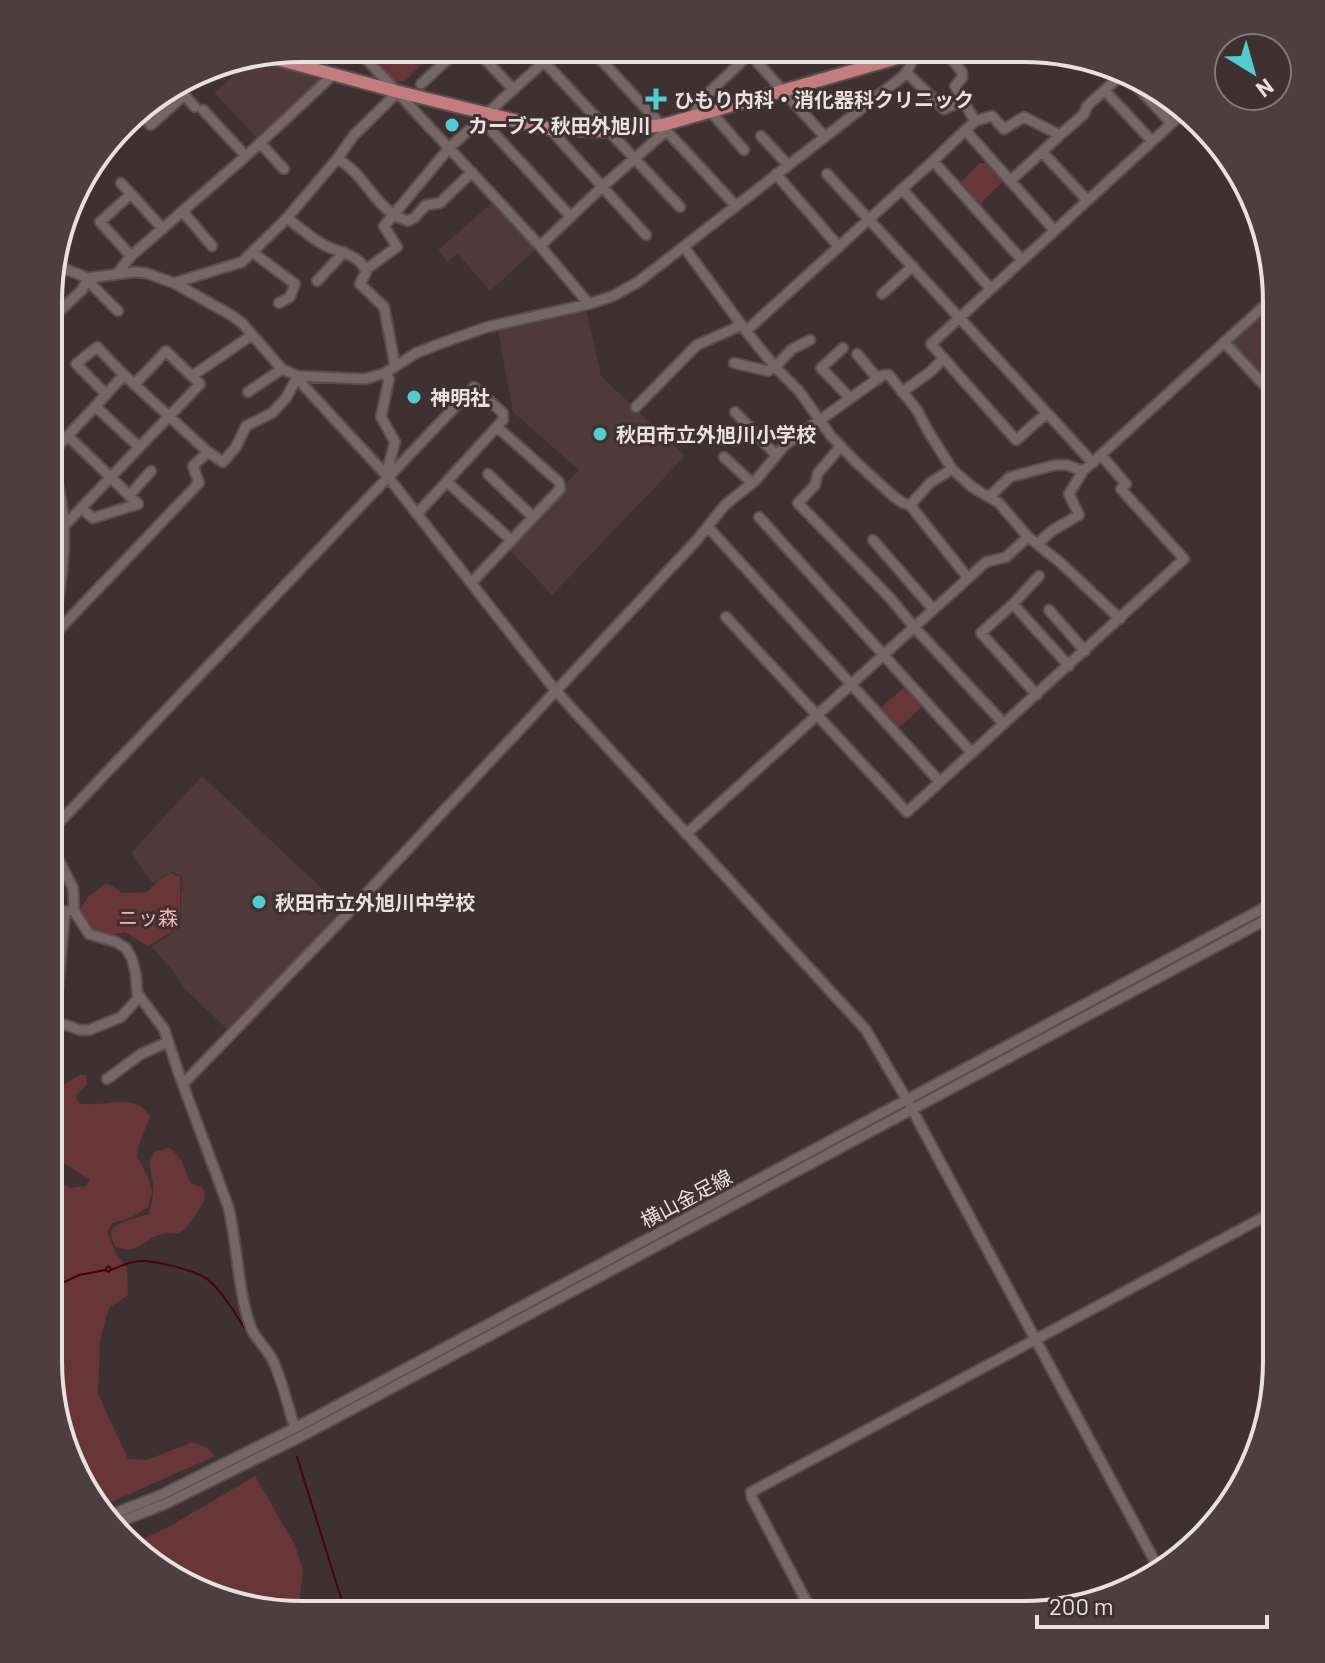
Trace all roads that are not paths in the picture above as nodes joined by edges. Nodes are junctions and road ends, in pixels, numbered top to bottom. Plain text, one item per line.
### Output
1 (544, 62) joint
2 (738, 62) edge
3 (759, 62) edge
4 (881, 62) edge
5 (913, 62) edge
6 (954, 62) edge
7 (292, 63) edge
8 (370, 63) edge
9 (444, 63) edge
10 (488, 63) edge
11 (604, 63) edge
12 (906, 72) junction
13 (334, 74) junction
14 (1116, 80) edge
15 (421, 84) dead end
16 (513, 89) junction
17 (783, 90) junction
18 (395, 91) junction
19 (1105, 91) junction
20 (1146, 97) edge
21 (962, 101) junction
22 (711, 112) junction
23 (484, 116) junction
24 (696, 117) junction
25 (1176, 118) edge
26 (146, 120) edge
27 (975, 121) junction
28 (1171, 123) junction
29 (665, 128) junction
30 (550, 129) junction
31 (609, 131) junction
32 (966, 131) junction
33 (1060, 135) junction
34 (761, 136) dead end
35 (825, 137) junction
36 (1152, 141) junction
37 (260, 143) junction
38 (449, 148) junction
39 (744, 150) dead end
40 (1042, 152) junction
41 (246, 156) junction
42 (635, 158) junction
43 (337, 159) junction
44 (933, 161) junction
45 (788, 165) junction
46 (284, 169) dead end
47 (472, 172) junction
48 (776, 174) junction
49 (827, 174) dead end
50 (1010, 181) junction
51 (121, 183) dead end
52 (602, 187) junction
53 (902, 189) junction
54 (131, 194) junction
55 (1087, 200) junction
56 (736, 206) junction
57 (680, 207) dead end
58 (183, 212) junction
59 (392, 214) junction
60 (571, 217) junction
61 (287, 218) junction
62 (869, 219) junction
63 (163, 229) junction
64 (1054, 230) junction
65 (646, 235) dead end
66 (212, 246) dead end
67 (540, 246) junction
68 (684, 247) junction
69 (839, 247) junction
70 (252, 252) junction
71 (344, 252) junction
72 (131, 256) junction
73 (1021, 259) junction
74 (913, 266) junction
75 (64, 269) edge
76 (365, 270) junction
77 (118, 273) junction
78 (87, 279) junction
79 (317, 281) dead end
80 (174, 283) junction
81 (990, 288) junction
82 (882, 294) dead end
83 (279, 303) dead end
84 (589, 304) junction
85 (1263, 307) edge
86 (62, 309) edge
87 (118, 311) dead end
88 (959, 317) junction
89 (744, 328) junction
90 (252, 335) junction
91 (810, 340) dead end
92 (1225, 343) junction
93 (843, 348) dead end
94 (857, 354) dead end
95 (944, 358) junction
96 (734, 363) dead end
97 (395, 365) junction
98 (775, 367) junction
99 (282, 369) junction
100 (385, 373) junction
101 (124, 375) junction
102 (192, 376) junction
103 (298, 376) junction
104 (878, 379) junction
105 (1263, 384) edge
106 (134, 385) junction
107 (248, 392) dead end
108 (902, 392) junction
109 (106, 394) junction
110 (850, 398) junction
111 (95, 406) junction
112 (636, 407) dead end
113 (735, 412) dead end
114 (1047, 413) junction
115 (168, 416) junction
116 (818, 419) junction
117 (497, 427) junction
118 (68, 436) junction
119 (62, 442) edge
120 (841, 446) junction
121 (139, 447) junction
122 (208, 452) junction
123 (776, 455) junction
124 (724, 457) dead end
125 (1097, 459) junction
126 (952, 469) junction
127 (151, 471) dead end
128 (1083, 471) junction
129 (488, 474) dead end
130 (386, 475) junction
131 (110, 476) junction
132 (447, 482) junction
133 (752, 483) junction
134 (129, 496) junction
135 (990, 496) junction
136 (62, 501) edge
137 (910, 505) junction
138 (81, 508) junction
139 (417, 514) junction
140 (533, 517) junction
141 (759, 517) dead end
142 (63, 527) junction
143 (708, 527) junction
144 (1028, 537) junction
145 (511, 540) junction
146 (873, 540) dead end
147 (1037, 544) junction
148 (1039, 576) dead end
149 (968, 578) junction
150 (62, 579) edge
151 (471, 583) junction
152 (1013, 604) junction
153 (933, 609) junction
154 (1049, 610) dead end
155 (726, 617) dead end
156 (1120, 619) junction
157 (62, 625) edge
158 (914, 627) junction
159 (1085, 651) junction
160 (883, 656) junction
161 (1069, 666) junction
162 (851, 685) junction
163 (556, 691) junction
164 (1037, 695) junction
165 (818, 715) junction
166 (1004, 724) junction
167 (972, 753) junction
168 (940, 782) junction
169 (62, 819) edge
170 (686, 834) junction
171 (62, 866) edge
172 (1262, 909) edge
173 (62, 911) edge
174 (70, 911) junction
175 (1262, 922) edge
176 (62, 971) edge
177 (140, 996) junction
178 (62, 1025) edge
179 (168, 1042) junction
180 (107, 1079) dead end
181 (183, 1084) junction
182 (909, 1105) junction
183 (1262, 1218) edge
184 (1035, 1340) junction
185 (295, 1428) junction
186 (117, 1513) edge
187 (123, 1520) edge
188 (1155, 1562) edge
189 (806, 1600) edge

1 - 16 street
1 - 31 street
2 - 24 street
3 - 17 street
4 - 17 main road
5 - 12 street
6 - 21 street
7 - 13 main road
8 - 18 street
9 - 15 street
10 - 16 street
11 - 29 street
12 - 21 street
12 - 35 street
13 - 18 main road
13 - 37 street
14 - 19 street
16 - 23 street
17 - 22 main road
17 - 35 street
18 - 23 main road
18 - 38 street
18 - 43 street
19 - 33 street
19 - 36 street
20 - 28 street
21 - 27 street
22 - 24 main road
22 - 39 street
23 - 30 main road
23 - 38 street
23 - 60 street
24 - 29 main road
25 - 28 street
26 - 41 street
27 - 32 street
27 - 33 street
28 - 36 street
29 - 31 main road
29 - 42 street
29 - 56 street
30 - 31 main road
30 - 52 street
31 - 42 street
32 - 44 street
32 - 50 street
33 - 40 street
34 - 45 street
35 - 45 street
36 - 55 street
37 - 41 street
37 - 46 street
38 - 47 street
38 - 59 street
40 - 50 street
40 - 55 street
41 - 58 street
42 - 52 street
42 - 57 street
43 - 59 street
43 - 61 street
44 - 53 street
44 - 73 street
45 - 48 street
47 - 59 street
47 - 67 street
48 - 56 street
48 - 69 street
49 - 62 street
50 - 64 street
51 - 54 street
52 - 60 street
52 - 65 street
53 - 62 street
53 - 81 street
54 - 63 street
54 - 72 street
55 - 64 street
56 - 68 street
58 - 63 street
58 - 66 street
59 - 76 street
60 - 67 street
61 - 70 street
61 - 71 street
62 - 69 street
62 - 74 street
63 - 72 street
64 - 73 street
67 - 84 street
68 - 84 street
68 - 89 street
69 - 89 street
70 - 80 street
70 - 83 street
71 - 76 street
71 - 79 street
72 - 77 street
73 - 81 street
74 - 82 street
74 - 88 street
75 - 78 street
76 - 97 street
77 - 78 street
77 - 80 street
78 - 86 street
78 - 87 street
80 - 90 street
81 - 88 street
84 - 97 street
85 - 92 street
88 - 95 street
88 - 114 street
89 - 98 street
89 - 112 street
90 - 99 street
90 - 102 street
91 - 98 street
92 - 105 street
92 - 125 street
93 - 110 street
94 - 104 street
95 - 108 street
95 - 114 street
96 - 98 street
97 - 100 street
98 - 116 street
99 - 103 street
99 - 107 street
100 - 103 street
100 - 130 street
101 - 106 street
101 - 109 street
101 - 109 street
102 - 106 street
102 - 115 street
103 - 122 street
103 - 130 street
104 - 108 street
104 - 110 street
106 - 115 street
108 - 126 street
109 - 111 street
110 - 116 street
111 - 118 street
111 - 121 street
113 - 123 street
114 - 125 street
115 - 121 street
115 - 122 street
116 - 120 street
116 - 123 street
117 - 130 street
117 - 132 street
117 - 140 street
118 - 119 street
118 - 131 street
120 - 137 street
120 - 158 street
121 - 131 street
122 - 157 street
123 - 133 street
124 - 133 street
125 - 128 street
125 - 156 street
126 - 135 street
126 - 137 street
127 - 134 street
128 - 135 street
128 - 147 street
129 - 140 street
130 - 139 street
130 - 169 street
131 - 134 street
131 - 138 street
132 - 139 street
132 - 145 street
133 - 143 street
134 - 138 street
135 - 144 street
136 - 142 street
137 - 149 street
138 - 142 street
139 - 151 street
140 - 145 street
141 - 160 street
142 - 150 street
143 - 162 street
143 - 163 street
144 - 147 street
144 - 149 street
145 - 151 street
146 - 153 street
147 - 156 street
148 - 152 street
149 - 153 street
151 - 163 street
152 - 161 street
152 - 164 street
153 - 158 street
154 - 159 street
155 - 165 street
156 - 159 street
158 - 160 street
158 - 166 street
159 - 161 street
160 - 162 street
160 - 167 street
161 - 164 street
162 - 165 street
162 - 168 street
163 - 170 street
163 - 181 street
164 - 166 street
165 - 168 street
165 - 170 street
166 - 167 street
167 - 168 street
170 - 182 street
171 - 174 street
172 - 182 street, 横山金足線
173 - 174 street
174 - 176 street
174 - 177 street
175 - 182 street, 横山金足線
177 - 178 street
177 - 179 street
179 - 180 street
179 - 181 street
181 - 185 street
182 - 184 street
182 - 185 street, 横山金足線
182 - 187 street, 横山金足線
183 - 184 street
184 - 188 street
184 - 189 street
185 - 186 street, 横山金足線

